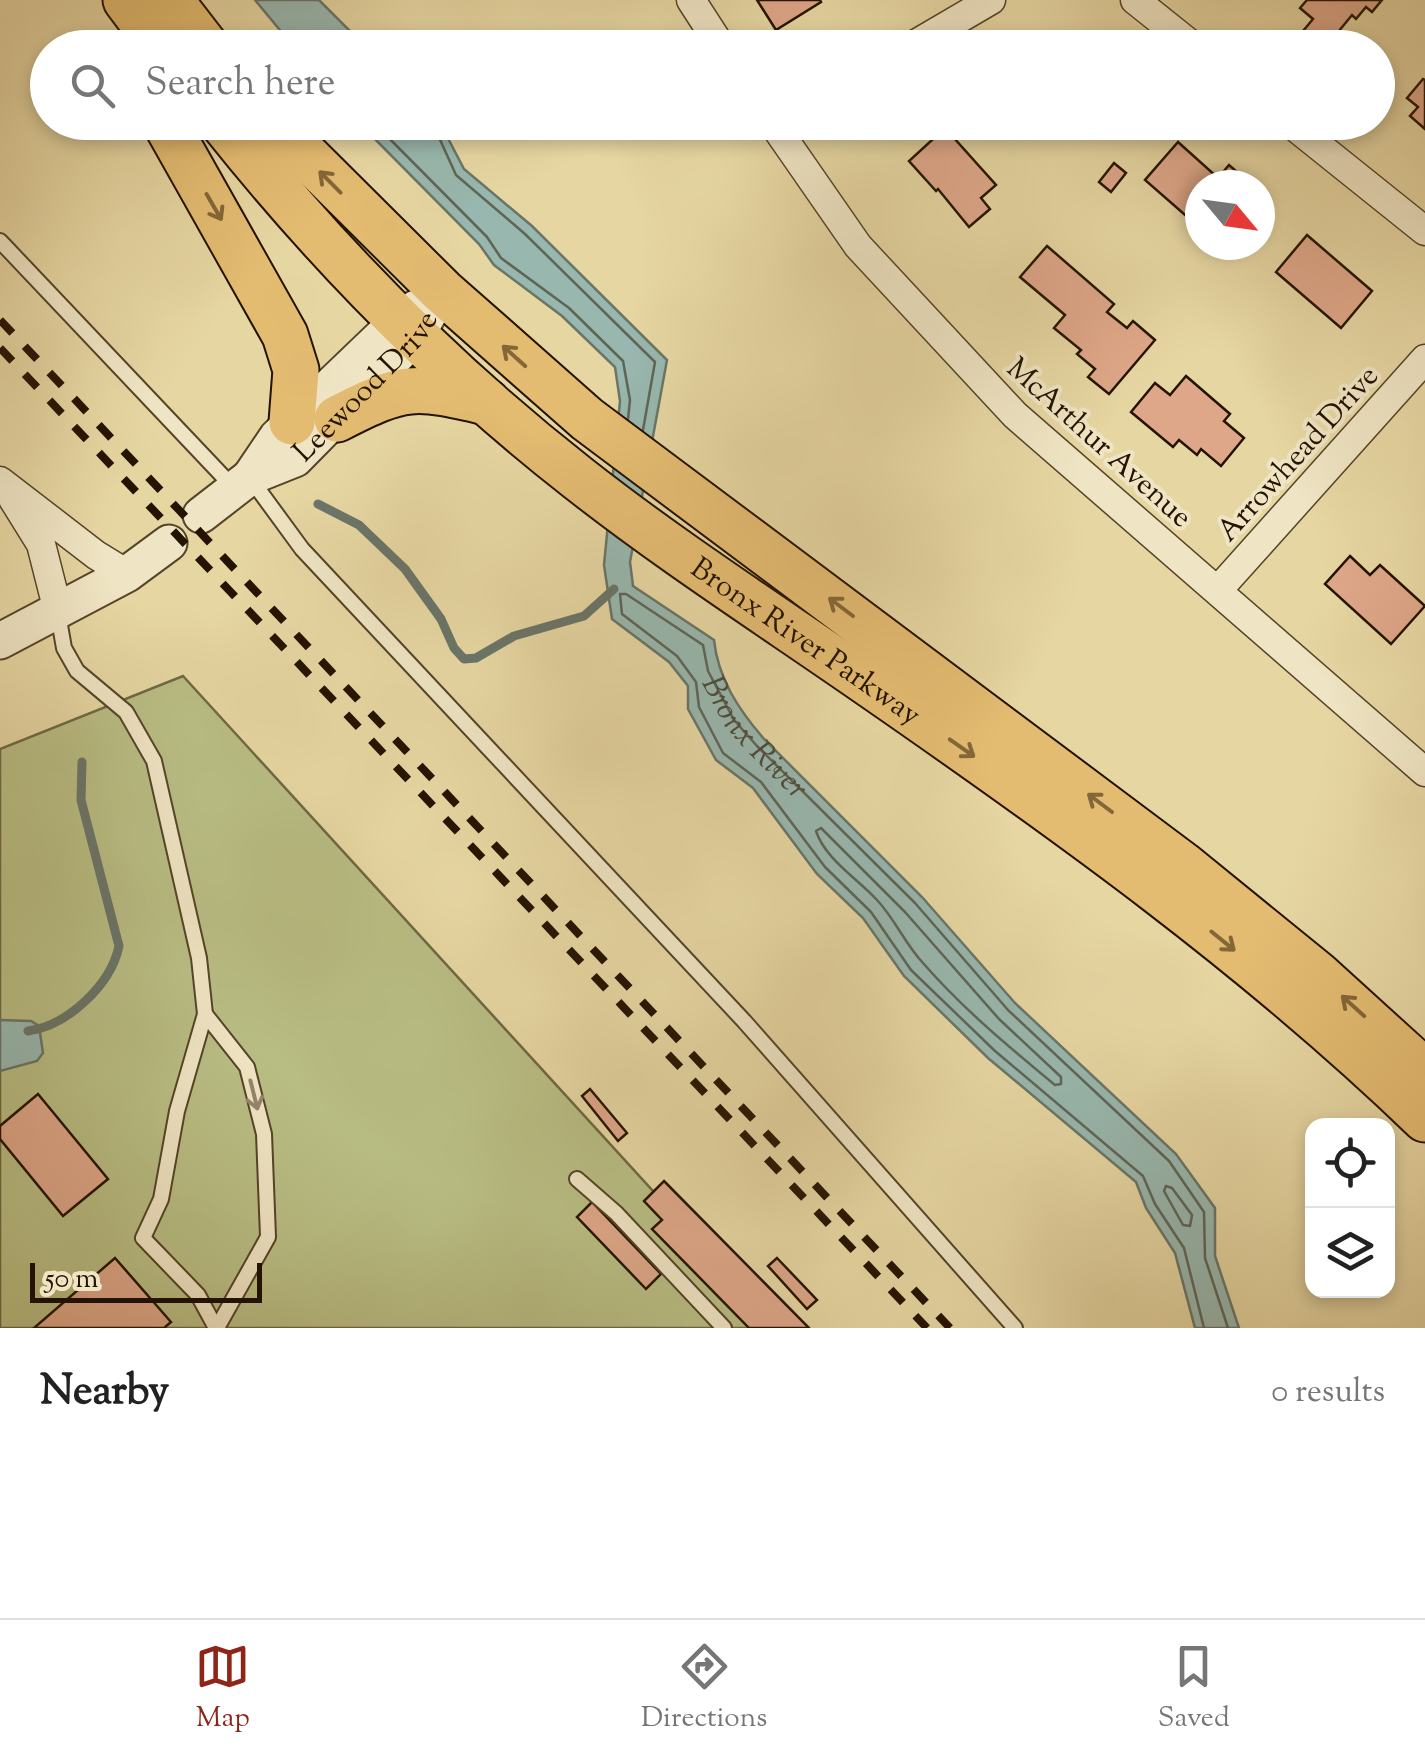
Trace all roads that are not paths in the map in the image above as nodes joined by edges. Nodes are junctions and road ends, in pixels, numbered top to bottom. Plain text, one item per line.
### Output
1 (94, 0) edge
2 (126, 0) edge
3 (170, 0) edge
4 (691, 0) edge
5 (990, 0) edge
6 (1136, 0) edge
7 (112, 30) edge
8 (148, 30) edge
9 (193, 30) edge
10 (710, 30) edge
11 (939, 30) edge
12 (1173, 30) edge
13 (175, 140) edge
14 (237, 140) edge
15 (290, 140) edge
16 (784, 140) edge
17 (1311, 140) edge
18 (1425, 231) edge
19 (0, 241) edge
20 (442, 291) junction
21 (407, 328) junction
22 (1425, 358) edge
23 (488, 402) junction
24 (337, 419) junction
25 (292, 422) junction
26 (0, 482) edge
27 (242, 483) junction
28 (201, 515) dead end
29 (169, 543) dead end
30 (126, 574) junction
31 (1218, 590) junction
32 (58, 612) junction
33 (0, 642) edge
34 (1425, 772) edge
35 (205, 1014) junction
36 (1425, 1072) edge
37 (1425, 1118) edge
38 (577, 1179) dead end
39 (217, 1328) edge
40 (724, 1328) edge
41 (1015, 1328) edge

1 - 7 highway
2 - 8 highway
3 - 9 highway
4 - 10 street
5 - 11 street
6 - 12 street
13 -> 25 highway
14 - 21 highway, Bronx River Parkway
20 -> 15 highway, Bronx River Parkway
16 - 31 street, McArthur Avenue
17 - 18 street
19 - 27 lane
20 - 21 street, Leewood Drive
36 -> 20 highway, Bronx River Parkway
21 - 23 highway, Bronx River Parkway
21 - 24 street, Leewood Drive
21 - 25 street, Leewood Drive
22 - 31 street, Arrowhead Drive
23 - 24 highway
23 -> 37 highway, Bronx River Parkway
24 - 27 street, Leewood Drive
25 - 27 street, Leewood Drive
26 - 30 street
26 - 32 street
27 - 28 street, Leewood Drive
27 - 41 lane
29 - 30 street
30 - 32 street
31 - 34 street, McArthur Avenue
32 - 33 street
32 - 35 lane
35 -> 39 lane
35 - 39 lane
38 - 40 lane

